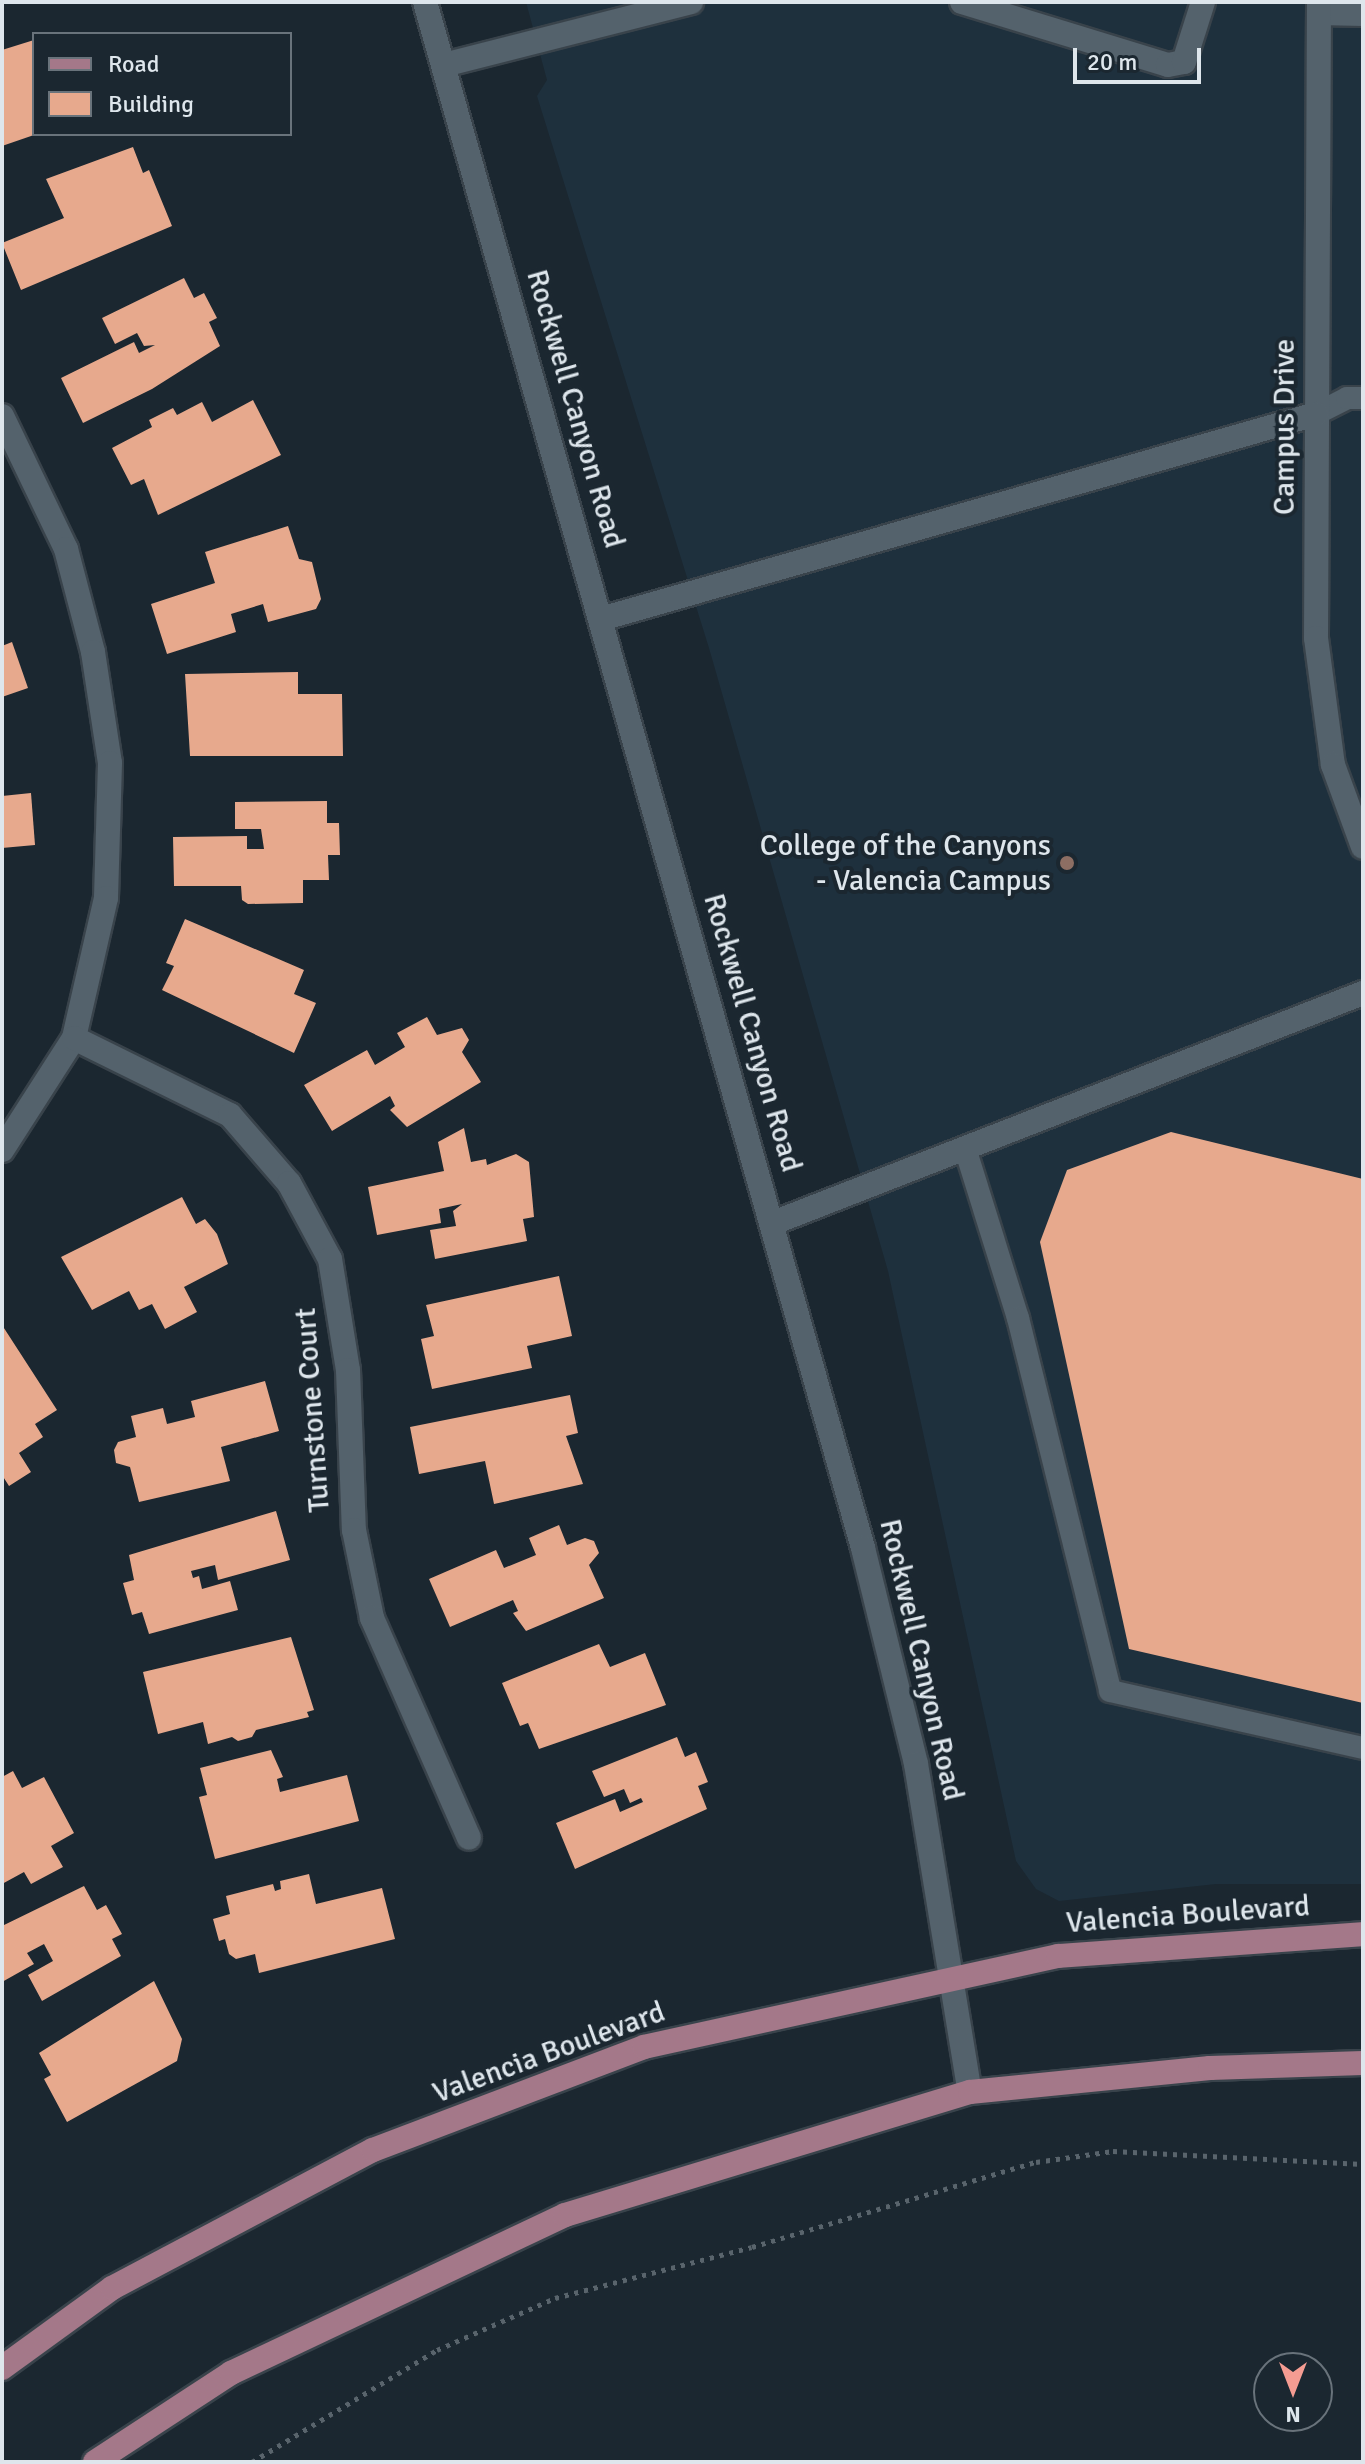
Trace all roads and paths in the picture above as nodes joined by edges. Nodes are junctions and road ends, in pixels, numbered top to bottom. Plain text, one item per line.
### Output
1 (425, 2) edge
2 (691, 2) edge
3 (962, 2) edge
4 (1203, 2) edge
5 (1319, 8) edge
6 (1363, 15) edge
7 (444, 65) junction
8 (1363, 398) edge
9 (1316, 414) junction
10 (2, 416) edge
11 (601, 619) junction
12 (1363, 847) edge
13 (1363, 993) edge
14 (74, 1038) junction
15 (965, 1148) junction
16 (2, 1150) edge
17 (773, 1223) junction
18 (1363, 1748) edge
19 (469, 1838) dead end
20 (1363, 1934) edge
21 (953, 1976) junction
22 (1363, 2063) edge
23 (970, 2092) junction
24 (1363, 2164) edge
25 (2, 2368) edge
26 (95, 2462) edge
27 (252, 2462) edge

1 - 7 street, Rockwell Canyon Road
2 - 7 street
3 - 4 street
5 - 6 lane
5 - 9 street, Campus Drive
7 - 11 street, Rockwell Canyon Road
8 - 9 lane
9 - 11 street
9 - 12 street, Campus Drive
10 - 14 street
11 - 17 street, Rockwell Canyon Road
13 - 15 street
14 - 16 street
14 - 19 street, Turnstone Court
15 - 17 street
15 - 18 lane
17 - 21 street, Rockwell Canyon Road
20 - 21 main road, Valencia Boulevard
21 - 23 street, Rockwell Canyon Road
21 - 25 main road, Valencia Boulevard
22 - 23 main road
23 - 26 main road
24 - 27 path

